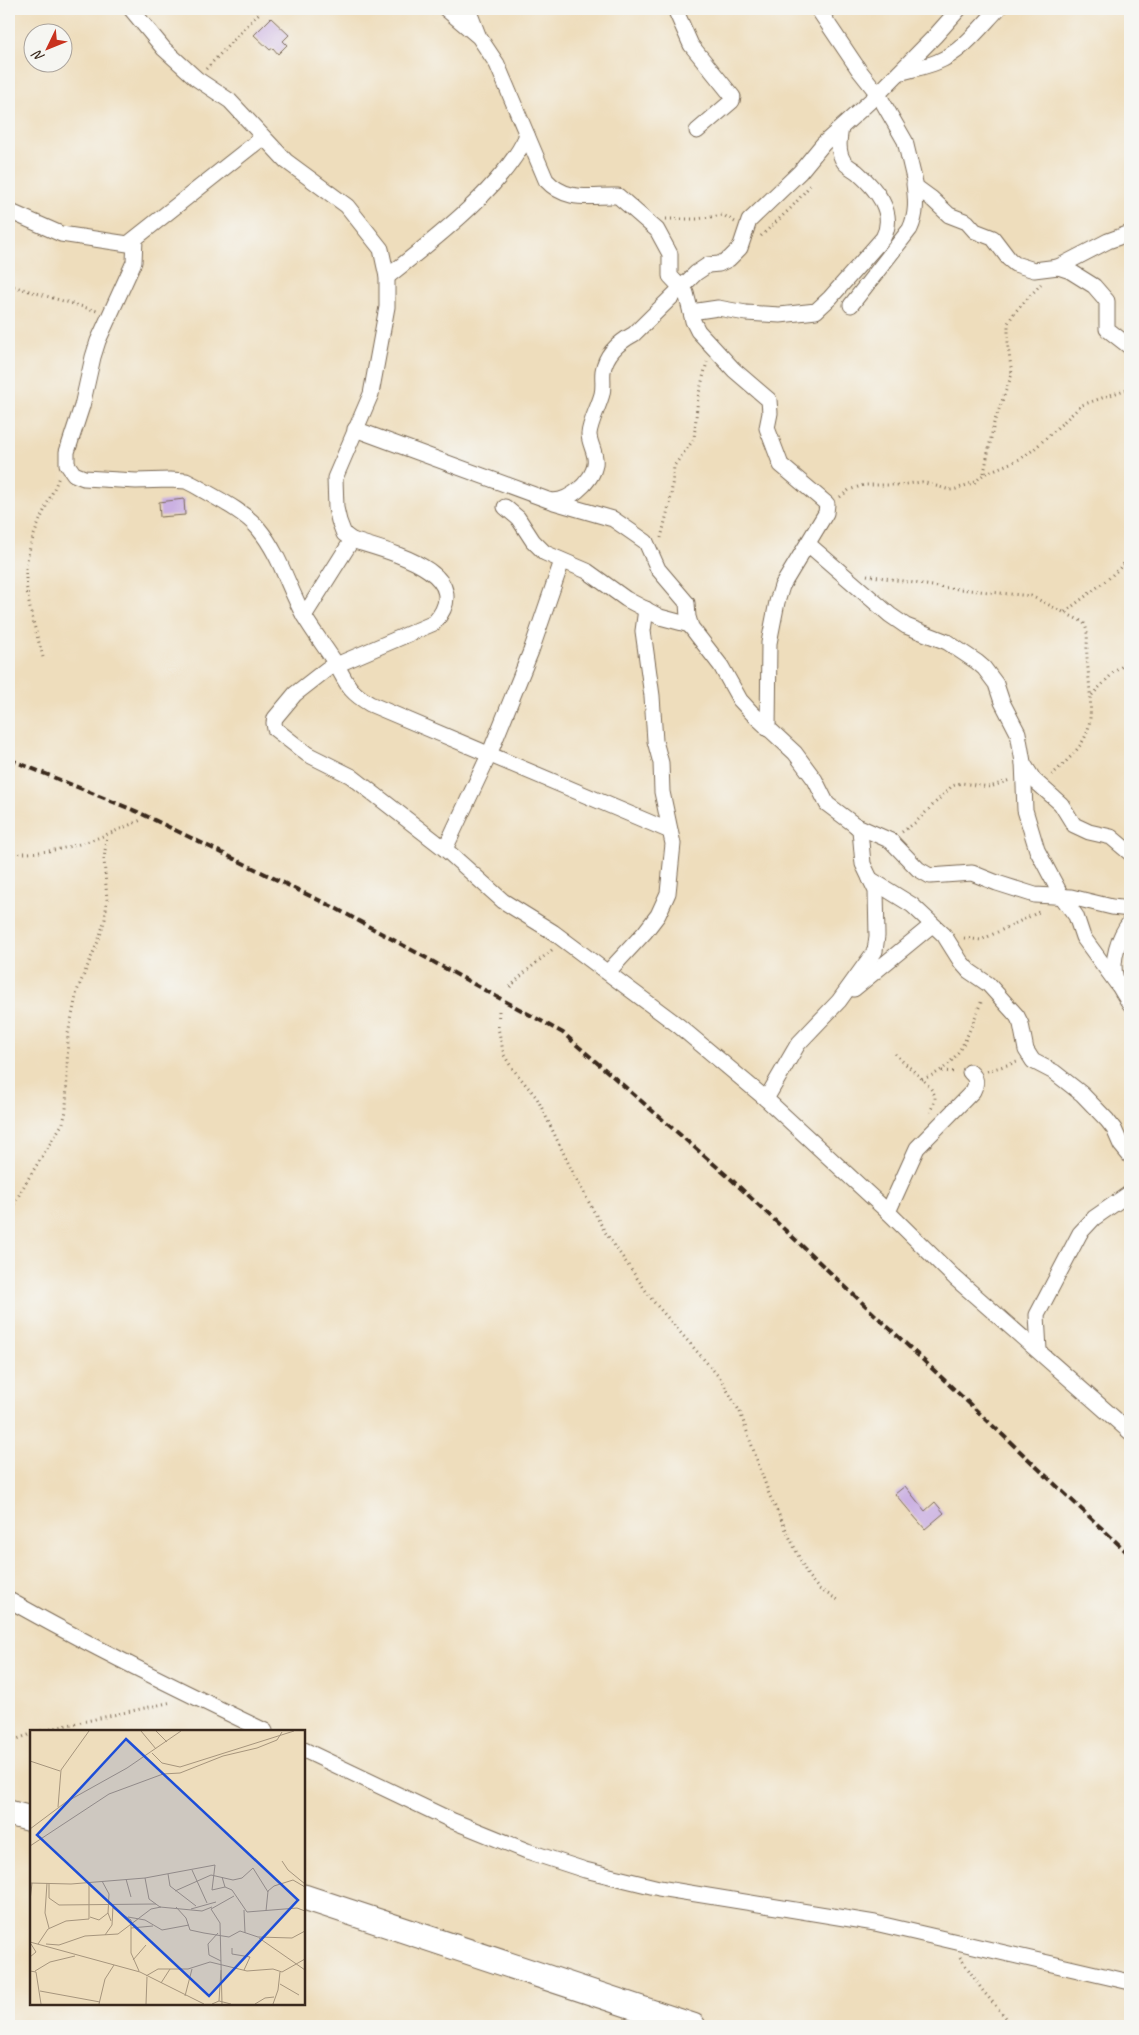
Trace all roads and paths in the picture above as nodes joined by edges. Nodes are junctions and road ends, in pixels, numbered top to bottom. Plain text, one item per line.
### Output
1 (131, 9) edge
2 (263, 9) edge
3 (446, 9) edge
4 (468, 9) edge
5 (675, 9) edge
6 (818, 9) edge
7 (959, 9) edge
8 (998, 9) edge
9 (479, 37) junction
10 (898, 73) junction
11 (197, 79) junction
12 (878, 94) junction
13 (841, 128) junction
14 (697, 131) dead end
15 (527, 135) junction
16 (262, 138) junction
17 (914, 184) junction
18 (9, 211) edge
19 (648, 220) junction
20 (746, 230) junction
21 (1130, 233) edge
22 (135, 239) junction
23 (1058, 267) junction
24 (387, 277) junction
25 (9, 286) edge
26 (680, 288) junction
27 (851, 304) dead end
28 (691, 312) junction
29 (111, 314) junction
30 (709, 343) junction
31 (1130, 347) edge
32 (1130, 388) edge
33 (355, 429) junction
34 (67, 458) junction
35 (984, 474) junction
36 (554, 502) junction
37 (505, 507) dead end
38 (827, 507) junction
39 (352, 540) junction
40 (661, 541) dead end
41 (808, 544) junction
42 (1130, 558) edge
43 (562, 561) junction
44 (849, 580) junction
45 (646, 609) junction
46 (1065, 612) junction
47 (304, 616) junction
48 (690, 625) junction
49 (43, 657) dead end
50 (1130, 661) edge
51 (336, 664) junction
52 (1091, 697) junction
53 (768, 729) junction
54 (489, 755) junction
55 (1023, 768) junction
56 (1042, 788) junction
57 (141, 820) dead end
58 (855, 824) junction
59 (670, 831) junction
60 (107, 835) junction
61 (882, 836) junction
62 (444, 849) junction
63 (9, 853) edge
64 (1130, 853) edge
65 (870, 879) junction
66 (1063, 897) junction
67 (1130, 909) edge
68 (1130, 922) edge
69 (932, 925) junction
70 (944, 935) junction
71 (564, 941) junction
72 (608, 972) junction
73 (988, 984) junction
74 (1118, 985) junction
75 (510, 987) dead end
76 (839, 1001) junction
77 (1130, 1004) edge
78 (499, 1010) dead end
79 (895, 1054) dead end
80 (970, 1072) dead end
81 (922, 1079) junction
82 (766, 1100) junction
83 (929, 1116) dead end
84 (1130, 1156) edge
85 (1130, 1193) edge
86 (888, 1212) junction
87 (9, 1213) edge
88 (1038, 1350) junction
89 (1128, 1425) edge
90 (9, 1600) edge
91 (840, 1601) dead end
92 (193, 1697) junction
93 (45, 1730) edge
94 (263, 1730) edge
95 (30, 1734) edge
96 (9, 1742) edge
97 (305, 1750) edge
98 (9, 1813) edge
99 (30, 1819) edge
100 (305, 1898) edge
101 (946, 1938) junction
102 (1130, 1982) edge
103 (693, 2026) edge
104 (1013, 2026) edge

1 - 11 street
2 - 11 path
3 - 9 street
4 - 9 street
5 - 14 street
6 - 12 street
7 - 10 street
8 - 10 street
9 - 15 street
10 - 12 street
11 - 16 street
12 - 13 street
12 - 17 street
13 - 20 street
13 - 28 street
15 - 19 street
15 - 24 street
16 - 22 street
16 - 24 street
17 - 23 street
17 - 27 street
18 - 22 street
19 - 20 path
19 - 26 street
20 - 26 street
21 - 23 street
22 - 29 street
23 - 31 street
23 - 35 path
24 - 33 street
25 - 29 path
26 - 28 street
26 - 36 street
28 - 30 street
29 - 34 street
30 - 38 street
30 - 40 path
32 - 35 path
33 - 36 street
33 - 39 street
34 - 47 street
34 - 49 path
35 - 38 path
36 - 48 street
37 - 43 street
38 - 41 street
39 - 47 street
39 - 51 street
41 - 44 street
41 - 53 street
42 - 46 path
43 - 45 street
43 - 54 street
44 - 46 path
44 - 55 street
45 - 48 street
45 - 59 street
46 - 52 path
47 - 51 street
48 - 53 street
50 - 52 path
51 - 54 street
51 - 62 street
52 - 56 path
53 - 58 street
54 - 59 street
54 - 62 street
55 - 56 street
55 - 61 path
55 - 66 street
56 - 64 street
57 - 60 path
58 - 61 street
58 - 65 street
59 - 72 street
60 - 63 path
60 - 87 path
61 - 66 street
62 - 71 street
65 - 69 street
65 - 76 street
66 - 67 street
66 - 70 path
66 - 74 street
68 - 74 street
69 - 70 street
69 - 76 street
70 - 73 street
71 - 72 street
71 - 75 path
72 - 82 street
73 - 81 path
73 - 84 street
74 - 77 street
76 - 82 street
78 - 91 path
79 - 81 path
80 - 86 street
81 - 83 path
82 - 86 street
85 - 88 street
86 - 88 street
88 - 89 street
90 - 92 street
92 - 93 path
92 - 94 street
95 - 96 path
97 - 101 street
98 - 99 highway
100 - 103 highway
101 - 102 street
101 - 104 path

